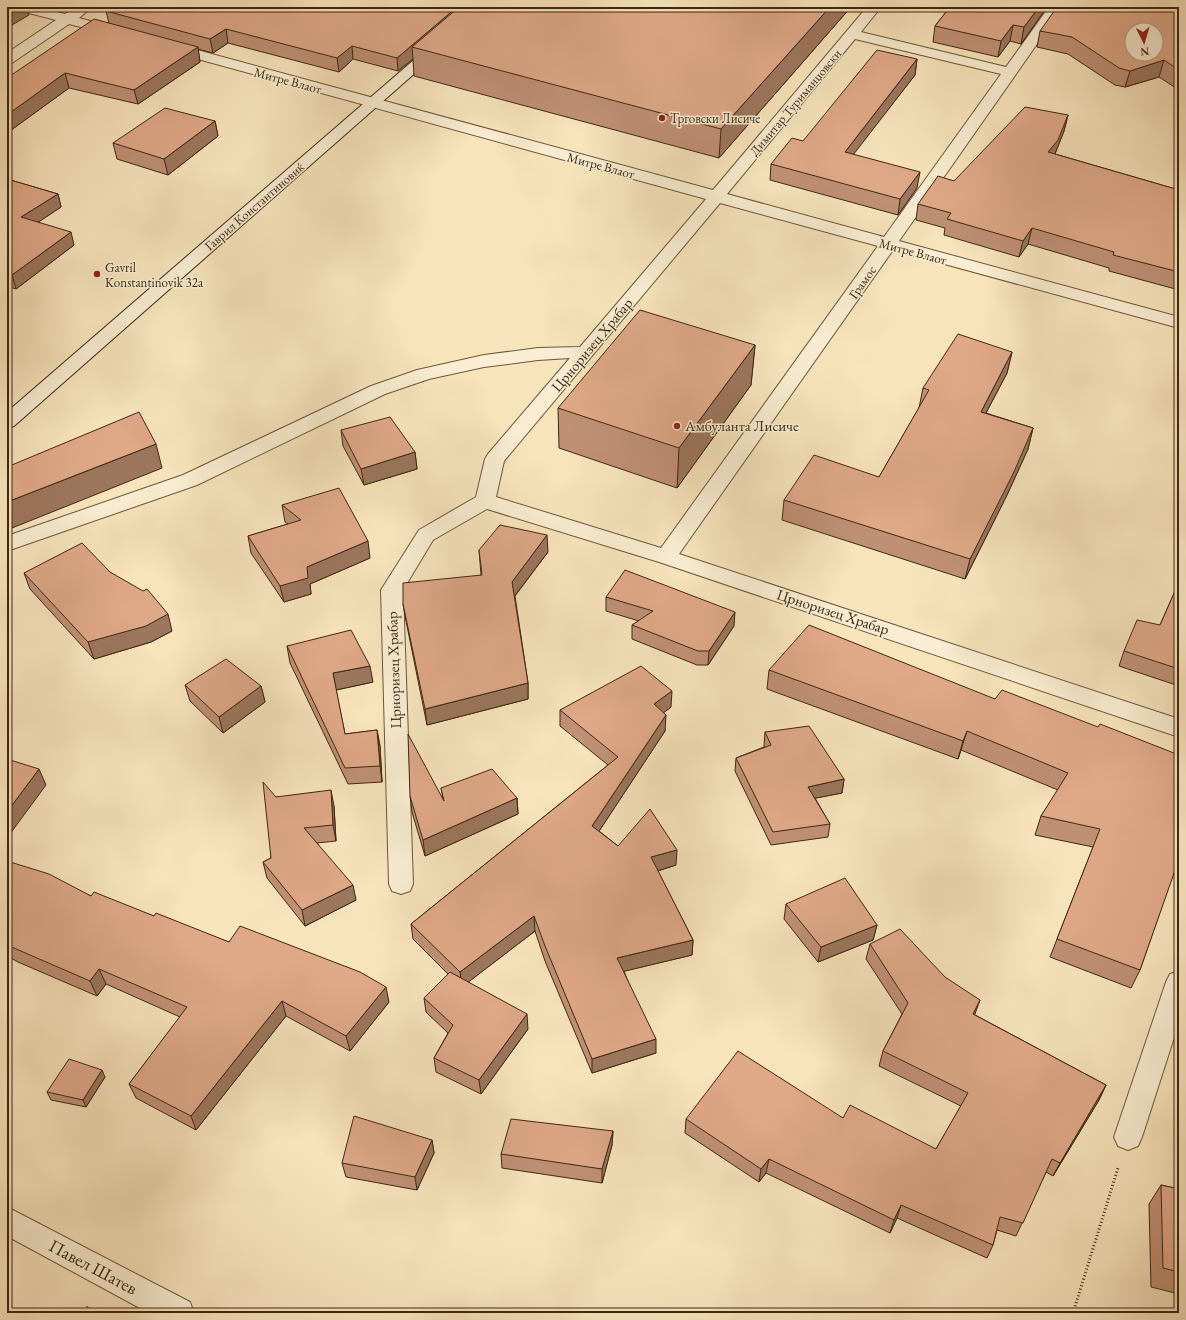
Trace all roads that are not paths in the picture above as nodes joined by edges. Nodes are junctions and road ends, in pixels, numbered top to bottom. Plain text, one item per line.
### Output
1 (22, 7) edge
2 (85, 7) edge
3 (483, 7) edge
4 (874, 7) edge
5 (1056, 7) edge
6 (67, 19) junction
7 (851, 34) junction
8 (128, 36) edge
9 (158, 44) edge
10 (7, 60) edge
11 (1010, 72) junction
12 (372, 103) junction
13 (717, 196) junction
14 (889, 244) junction
15 (1179, 323) edge
16 (586, 352) junction
17 (7, 422) edge
18 (485, 501) junction
19 (7, 544) edge
20 (666, 557) junction
21 (1179, 728) edge
22 (401, 884) dead end
23 (1179, 982) edge
24 (1128, 1137) road end
25 (7, 1221) edge
26 (179, 1313) edge

1 - 6 street
2 - 6 street
3 - 12 street, Гаврил Константиновиќ
4 - 7 street, Димитар Туриманџовски
5 - 11 street, Грамос
6 - 8 street
6 - 10 street
7 - 11 street
7 - 13 street, Димитар Туриманџовски
9 - 12 street, Митре Влаот
11 - 14 street, Грамос
12 - 13 street, Митре Влаот
12 - 17 street, Гаврил Константиновиќ
13 - 14 street, Митре Влаот
13 - 16 street, Црноризец Храбар
14 - 15 street, Митре Влаот
14 - 20 street, Грамос
16 - 18 street, Црноризец Храбар
16 - 19 street
18 - 20 street, Црноризец Храбар
18 - 22 street, Црноризец Храбар
20 - 21 street, Црноризец Храбар
23 - 24 street
25 - 26 street, Павел Шатев

